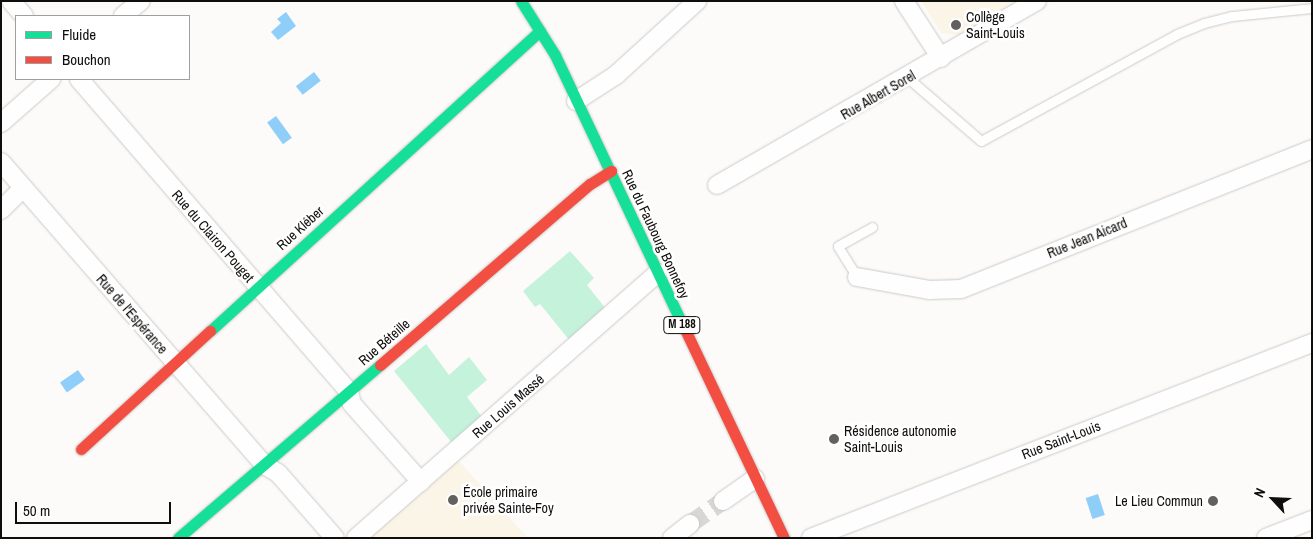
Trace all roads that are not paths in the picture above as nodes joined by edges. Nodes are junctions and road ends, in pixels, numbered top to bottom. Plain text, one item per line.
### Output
1 (11, 1) edge
2 (521, 1) edge
3 (697, 1) edge
4 (904, 1) edge
5 (1037, 1) edge
6 (1312, 8) edge
7 (23, 15) edge
8 (540, 31) junction
9 (941, 58) junction
10 (908, 78) junction
11 (50, 80) edge
12 (80, 80) edge
13 (576, 101) junction
14 (1, 123) edge
15 (1312, 149) edge
16 (1, 162) edge
17 (610, 171) junction
18 (716, 185) dead end
19 (24, 188) junction
20 (1, 210) edge
21 (872, 228) dead end
22 (658, 273) junction
23 (857, 278) joint
24 (257, 287) junction
25 (1312, 343) edge
26 (175, 363) junction
27 (349, 392) junction
28 (81, 449) dead end
29 (264, 465) junction
30 (755, 479) junction
31 (421, 482) junction
32 (723, 501) tunnel mouth
33 (1312, 520) edge
34 (690, 524) tunnel mouth
35 (178, 538) edge
36 (335, 538) edge
37 (356, 538) edge
38 (672, 538) edge
39 (784, 538) edge
40 (811, 538) edge
41 (1266, 538) edge

1 - 7 street
2 - 8 street, Rue du Faubourg Bonnefoy / M 188
3 - 13 street
4 - 9 street
5 - 9 street, Rue Albert Sorel
6 - 10 lane
8 - 13 street, Rue du Faubourg Bonnefoy / M 188
8 - 24 street, Rue Kléber
9 - 10 street, Rue Albert Sorel
10 - 18 street, Rue Albert Sorel
11 - 14 street
12 - 24 street, Rue du Clairon Pouget
13 - 17 street, Rue du Faubourg Bonnefoy / M 188
15 - 23 street, Rue Jean Aicard
16 - 19 street, Rue de l'Espérance
17 - 22 street, Rue du Faubourg Bonnefoy / M 188
17 - 27 street, Rue Béteille
19 - 20 street
19 - 26 street, Rue de l'Espérance
21 - 23 lane
22 - 30 street, Rue du Faubourg Bonnefoy / M 188
22 - 31 street, Rue Louis Massé
24 - 26 street, Rue Kléber
24 - 27 street, Rue du Clairon Pouget
25 - 40 street, Rue Saint-Louis
26 - 28 street, Rue Kléber
26 - 29 street, Rue de l'Espérance
27 - 29 street, Rue Béteille
27 - 31 street, Rue du Clairon Pouget
29 - 35 street, Rue Béteille
29 - 36 street, Rue de l'Espérance
30 - 32 street
30 - 39 street, Rue du Faubourg Bonnefoy / M 188
31 - 37 street, Rue Louis Massé
33 - 41 street
34 - 38 street

